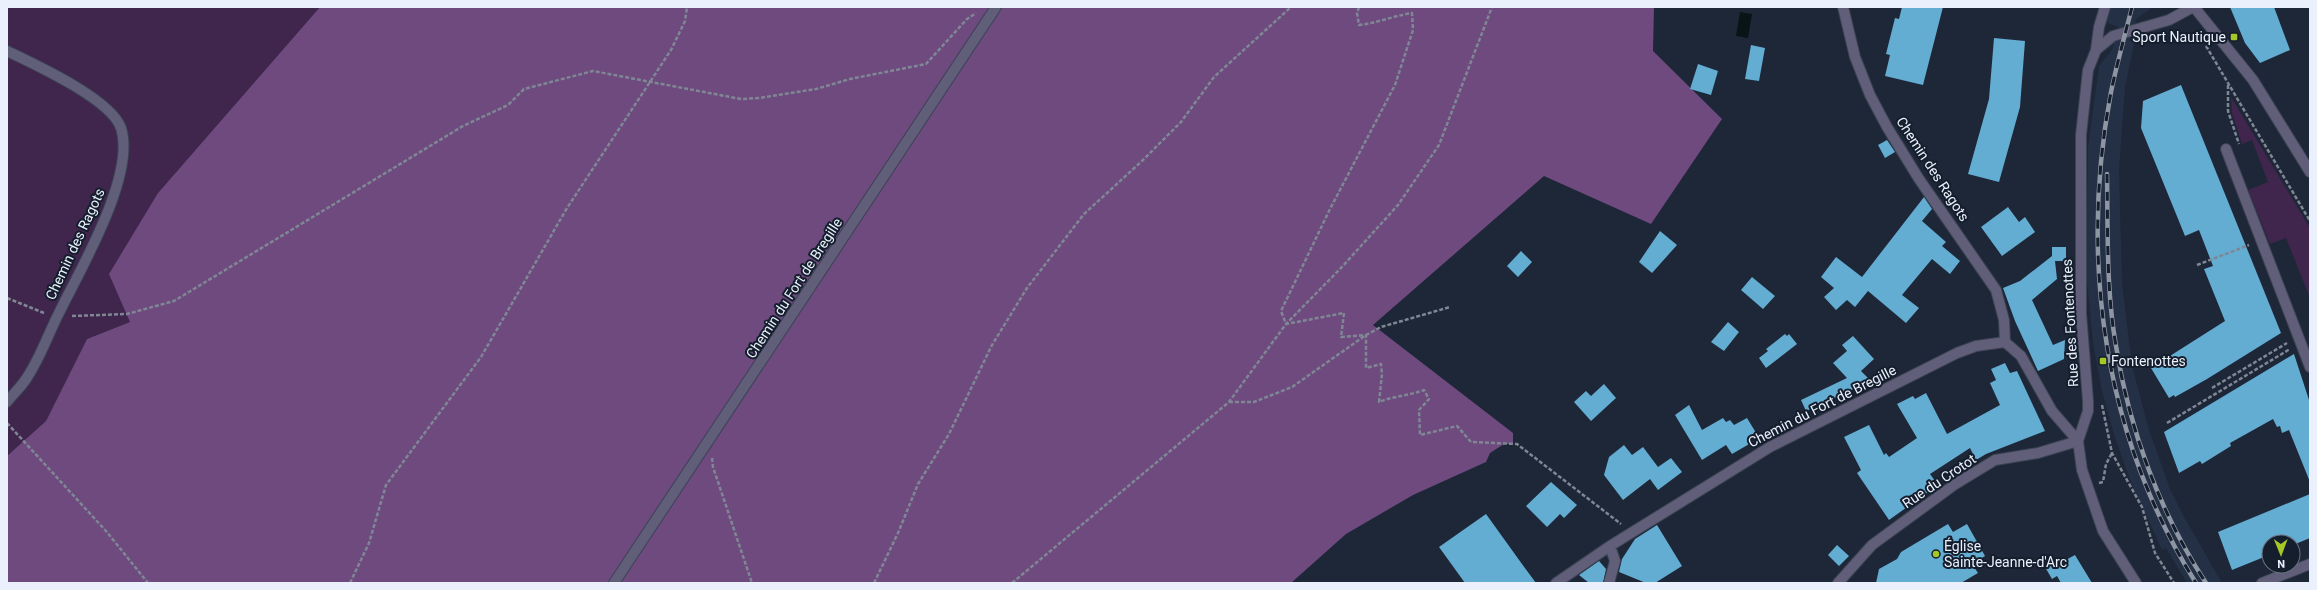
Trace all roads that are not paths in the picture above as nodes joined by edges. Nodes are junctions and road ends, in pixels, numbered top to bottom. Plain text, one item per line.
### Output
1 (996, 7) edge
2 (1844, 7) edge
3 (2105, 7) edge
4 (2194, 7) edge
5 (2096, 50) junction
6 (7, 51) edge
7 (2226, 149) road end
8 (2310, 172) edge
9 (2005, 342) junction
10 (2302, 342) edge
11 (2310, 367) edge
12 (7, 402) edge
13 (2078, 441) junction
14 (1610, 546) junction
15 (2310, 564) edge
16 (614, 583) edge
17 (1556, 583) edge
18 (1609, 583) edge
19 (1838, 583) edge
20 (2136, 583) edge
21 (2262, 583) edge

1 - 16 street, Chemin du Fort de Bregille
2 - 9 street, Chemin des Ragots
3 - 5 street
4 - 5 street
4 - 8 street
5 - 13 street, Rue des Fontenottes
6 - 12 street, Chemin des Ragots
7 - 10 street
9 - 13 street
9 - 14 street, Chemin du Fort de Bregille
10 - 11 street
13 - 19 street, Rue du Crotot
13 - 20 street, Rue des Fontenottes
14 - 17 street, Chemin du Fort de Bregille
14 - 18 street
15 - 21 street

